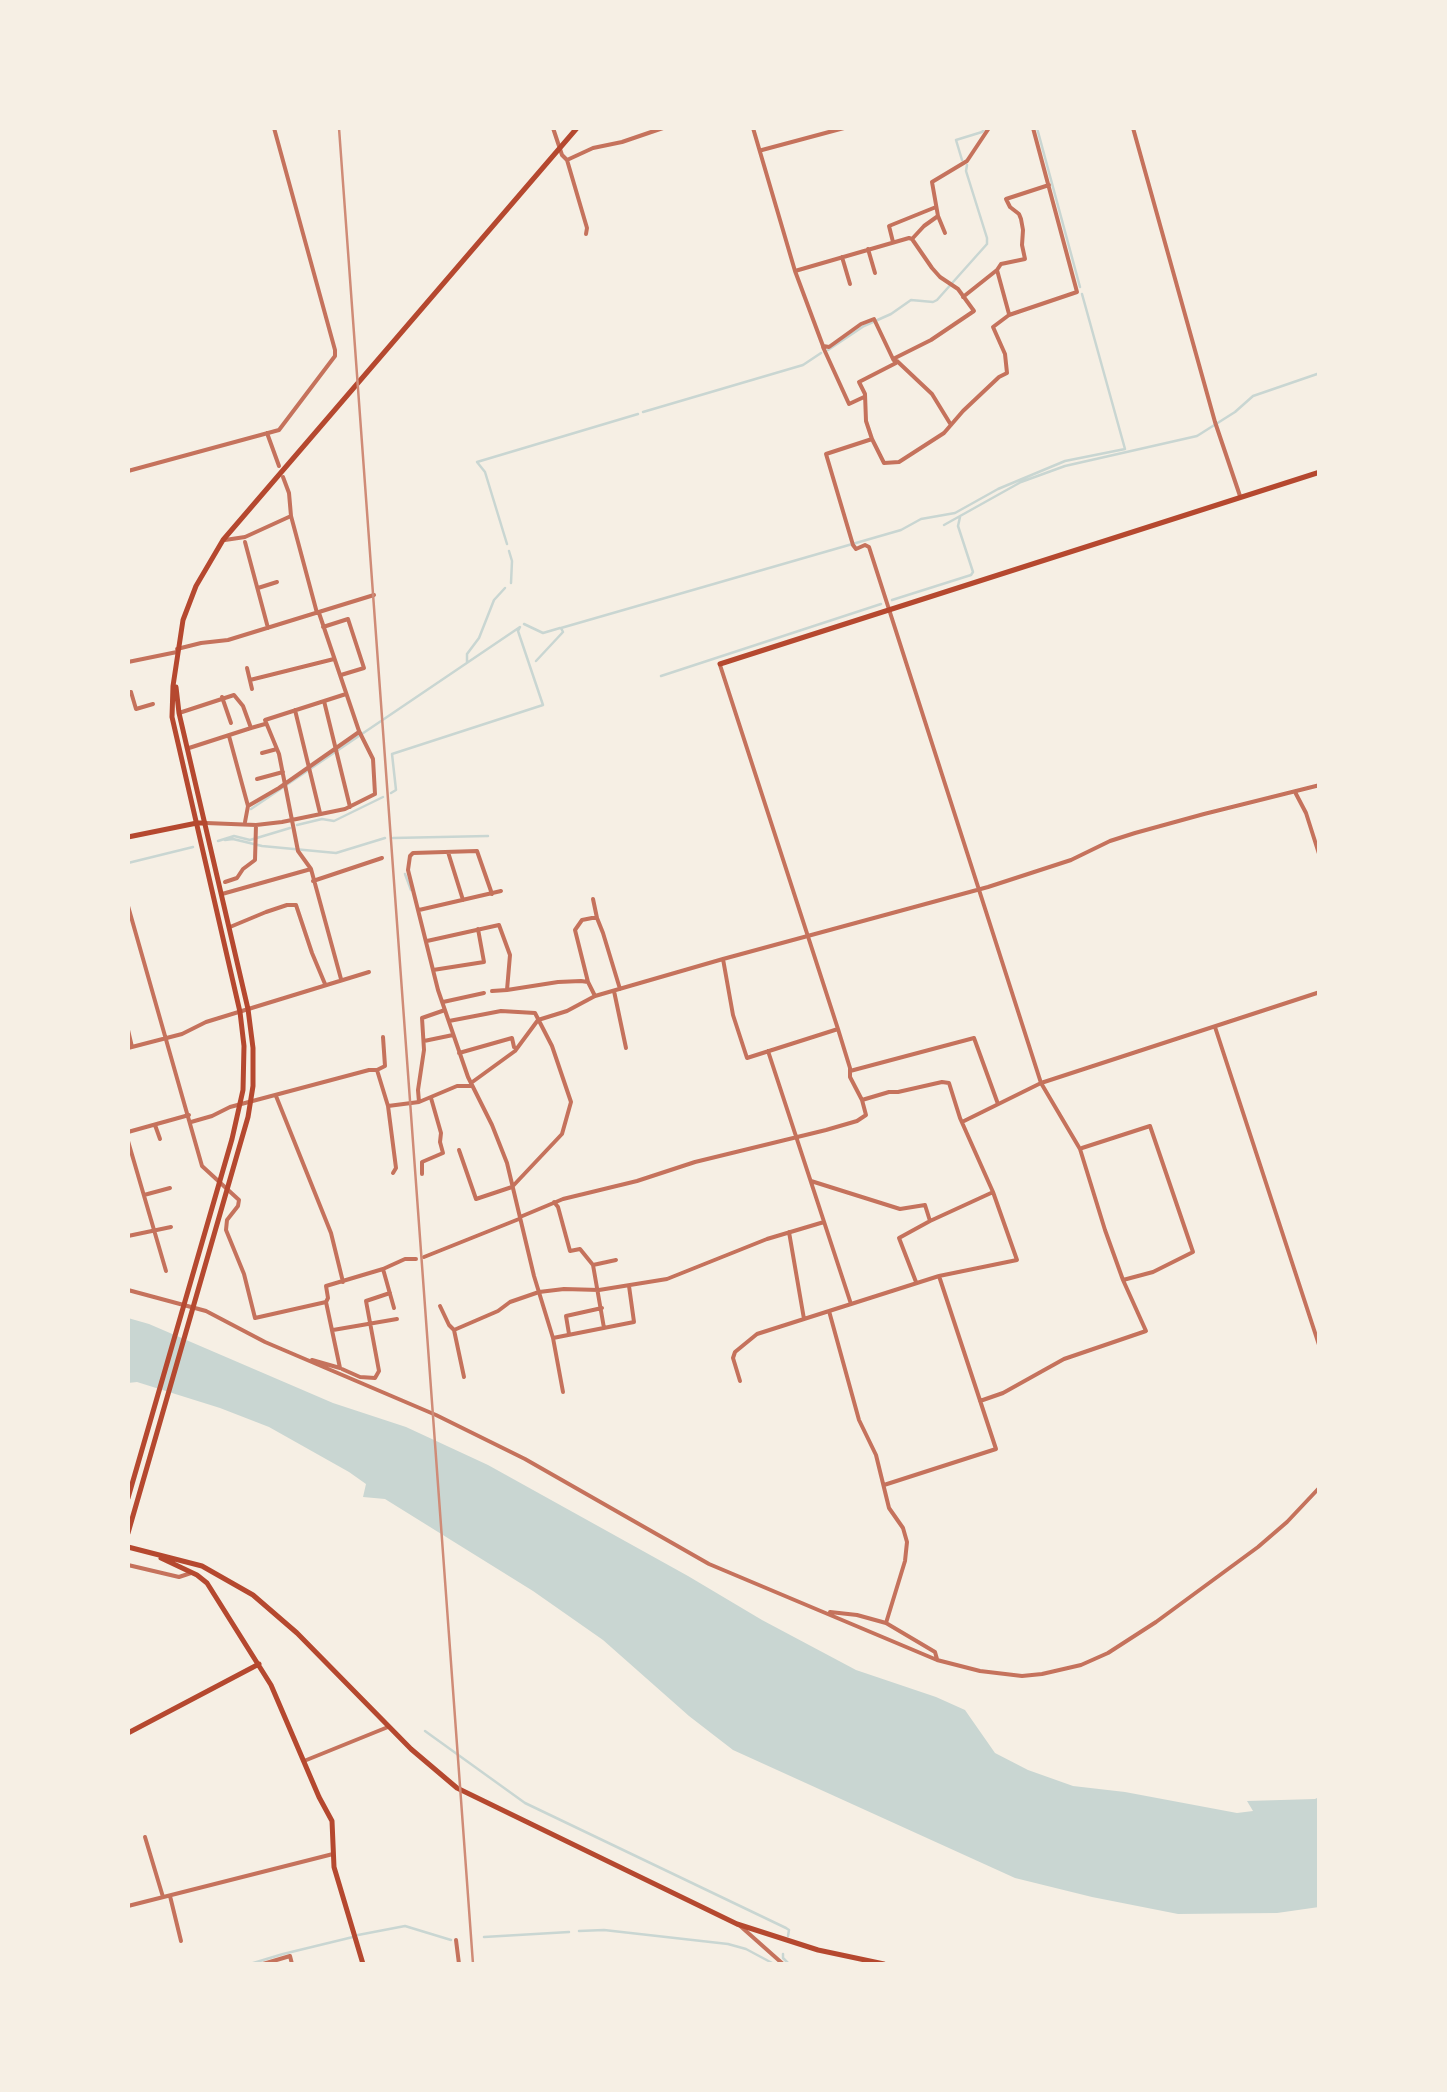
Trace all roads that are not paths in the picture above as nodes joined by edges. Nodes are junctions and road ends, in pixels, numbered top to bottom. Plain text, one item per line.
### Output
1 (274, 128) edge
2 (553, 128) edge
3 (577, 128) edge
4 (663, 128) edge
5 (753, 128) edge
6 (844, 128) edge
7 (988, 128) edge
8 (1033, 128) edge
9 (1133, 128) edge
10 (560, 148) junction
11 (760, 150) junction
12 (568, 160) junction
13 (1049, 185) junction
14 (936, 207) junction
15 (938, 216) junction
16 (945, 233) dead end
17 (586, 234) dead end
18 (912, 239) junction
19 (893, 242) junction
20 (868, 249) junction
21 (842, 257) junction
22 (997, 270) junction
23 (795, 271) junction
24 (875, 273) dead end
25 (850, 284) dead end
26 (963, 297) junction
27 (1009, 315) junction
28 (823, 346) junction
29 (895, 360) junction
30 (864, 397) junction
31 (952, 427) junction
32 (267, 433) junction
33 (872, 439) junction
34 (279, 466) dead end
35 (128, 471) edge
36 (1320, 472) edge
37 (283, 477) dead end
38 (1240, 496) junction
39 (291, 516) junction
40 (223, 540) junction
41 (245, 542) dead end
42 (278, 582) dead end
43 (257, 588) junction
44 (374, 595) dead end
45 (889, 610) junction
46 (318, 613) junction
47 (324, 627) junction
48 (268, 628) junction
49 (177, 651) junction
50 (334, 659) junction
51 (128, 662) edge
52 (720, 664) joint
53 (246, 668) dead end
54 (175, 670) junction
55 (340, 676) junction
56 (250, 680) junction
57 (252, 690) dead end
58 (128, 693) edge
59 (346, 694) junction
60 (222, 698) junction
61 (324, 701) junction
62 (153, 704) dead end
63 (295, 710) junction
64 (179, 713) junction
65 (231, 724) dead end
66 (267, 724) junction
67 (251, 728) junction
68 (360, 732) junction
69 (229, 736) junction
70 (188, 748) junction
71 (336, 748) junction
72 (278, 749) junction
73 (262, 753) dead end
74 (309, 766) junction
75 (283, 772) junction
76 (257, 779) dead end
77 (285, 785) junction
78 (1320, 786) edge
79 (1295, 792) junction
80 (248, 806) junction
81 (350, 807) junction
82 (320, 814) junction
83 (292, 820) junction
84 (196, 822) junction
85 (205, 823) junction
86 (244, 824) junction
87 (256, 827) junction
88 (128, 837) edge
89 (448, 852) junction
90 (1320, 857) edge
91 (382, 858) dead end
92 (311, 869) junction
93 (313, 881) junction
94 (225, 882) dead end
95 (979, 888) junction
96 (500, 891) dead end
97 (222, 894) junction
98 (492, 894) junction
99 (593, 899) dead end
100 (463, 900) junction
101 (128, 906) edge
102 (419, 910) junction
103 (597, 918) junction
104 (230, 927) junction
105 (478, 929) junction
106 (808, 936) junction
107 (427, 941) junction
108 (724, 958) junction
109 (433, 970) junction
110 (369, 972) dead end
111 (341, 979) junction
112 (588, 982) junction
113 (325, 984) junction
114 (507, 990) junction
115 (617, 990) junction
116 (492, 991) dead end
117 (484, 992) dead end
118 (1320, 992) edge
119 (595, 996) junction
120 (444, 1002) junction
121 (248, 1008) junction
122 (446, 1010) junction
123 (240, 1012) junction
124 (540, 1020) junction
125 (449, 1021) junction
126 (1215, 1027) junction
127 (838, 1028) junction
128 (128, 1030) edge
129 (453, 1035) junction
130 (383, 1037) dead end
131 (166, 1038) junction
132 (423, 1042) junction
133 (514, 1047) dead end
134 (130, 1048) edge
135 (626, 1048) dead end
136 (768, 1051) junction
137 (459, 1053) junction
138 (377, 1070) junction
139 (850, 1071) junction
140 (1041, 1083) junction
141 (472, 1084) junction
142 (276, 1096) junction
143 (432, 1098) junction
144 (862, 1100) junction
145 (251, 1102) junction
146 (419, 1102) junction
147 (241, 1104) junction
148 (998, 1104) junction
149 (388, 1106) junction
150 (190, 1119) junction
151 (962, 1122) junction
152 (156, 1124) junction
153 (128, 1132) edge
154 (795, 1136) junction
155 (160, 1139) dead end
156 (128, 1141) edge
157 (1080, 1149) junction
158 (459, 1150) dead end
159 (393, 1173) dead end
160 (422, 1174) dead end
161 (810, 1180) junction
162 (220, 1182) junction
163 (512, 1186) junction
164 (170, 1188) dead end
165 (227, 1188) junction
166 (993, 1192) junction
167 (144, 1195) junction
168 (554, 1202) junction
169 (520, 1218) junction
170 (930, 1221) junction
171 (824, 1222) junction
172 (171, 1227) dead end
173 (154, 1232) junction
174 (789, 1232) junction
175 (128, 1236) edge
176 (424, 1256) dead end
177 (416, 1259) dead end
178 (616, 1260) dead end
179 (594, 1265) junction
180 (383, 1269) junction
181 (166, 1271) dead end
182 (939, 1276) junction
183 (1123, 1280) junction
184 (343, 1282) junction
185 (916, 1282) junction
186 (629, 1286) junction
187 (128, 1290) edge
188 (598, 1290) junction
189 (539, 1292) junction
190 (390, 1294) junction
191 (326, 1302) junction
192 (851, 1304) junction
193 (440, 1306) dead end
194 (183, 1308) junction
195 (394, 1308) dead end
196 (602, 1308) junction
197 (192, 1311) junction
198 (829, 1311) junction
199 (396, 1319) dead end
200 (804, 1319) junction
201 (371, 1323) junction
202 (604, 1328) junction
203 (333, 1330) junction
204 (454, 1330) junction
205 (569, 1334) junction
206 (553, 1338) junction
207 (1320, 1348) edge
208 (307, 1360) junction
209 (340, 1368) junction
210 (464, 1377) dead end
211 (740, 1381) dead end
212 (563, 1392) dead end
213 (980, 1400) junction
214 (883, 1485) junction
215 (1320, 1487) edge
216 (128, 1498) edge
217 (128, 1532) edge
218 (128, 1548) edge
219 (153, 1555) junction
220 (128, 1566) edge
221 (192, 1572) junction
222 (826, 1613) junction
223 (886, 1623) junction
224 (937, 1660) junction
225 (259, 1664) junction
226 (389, 1727) junction
227 (128, 1733) edge
228 (304, 1761) junction
229 (145, 1837) dead end
230 (333, 1854) junction
231 (170, 1896) junction
232 (163, 1898) junction
233 (128, 1906) edge
234 (738, 1924) junction
235 (456, 1940) dead end
236 (181, 1941) dead end
237 (264, 1964) edge
238 (292, 1964) edge
239 (363, 1964) edge
240 (459, 1964) edge
241 (783, 1964) edge
242 (884, 1964) edge

1 - 32 street
2 - 10 street
3 - 10 main road
4 - 12 street
5 - 11 street
6 - 11 street
7 - 14 street
8 - 13 street
9 - 38 street
10 - 12 street
10 - 40 main road
11 - 23 street
12 - 17 street
13 - 22 street
13 - 27 street
14 - 15 street
14 - 19 street
15 - 16 street
15 - 18 street
18 - 19 street
18 - 26 street
19 - 20 street
20 - 21 street
20 - 24 street
21 - 23 street
21 - 25 street
22 - 26 street
22 - 27 street
23 - 28 street
26 - 29 street
27 - 31 street
28 - 29 street
28 - 30 street
29 - 30 street
29 - 31 street
30 - 33 street
31 - 33 street
32 - 34 street
32 - 35 street
33 - 45 street
36 - 38 main road
37 - 39 street
38 - 45 main road
39 - 40 street
39 - 46 street
40 - 49 main road
41 - 43 street
42 - 43 street
43 - 48 street
44 - 46 street
45 - 52 main road
45 - 95 street
46 - 47 street
46 - 48 street
47 - 50 street
47 - 55 street
48 - 49 street
49 - 51 street
49 - 54 main road
50 - 55 street
50 - 56 street
52 - 106 street
53 - 56 street
54 - 64 main road
54 - 84 main road
55 - 59 street
56 - 57 street
58 - 62 street
59 - 61 street
59 - 68 street
60 - 64 street
60 - 65 street
60 - 67 street
61 - 63 street
61 - 71 street
63 - 66 street
63 - 74 street
64 - 70 main road
66 - 67 street
66 - 72 street
67 - 69 street
68 - 71 street
68 - 81 street
69 - 70 street
69 - 80 street
70 - 85 main road
71 - 74 street
71 - 81 street
72 - 73 street
72 - 75 street
74 - 77 street
74 - 82 street
75 - 76 street
75 - 77 street
77 - 80 street
77 - 83 street
78 - 79 street
79 - 90 street
79 - 95 street
80 - 86 street
81 - 82 street
82 - 83 street
83 - 87 street
83 - 92 street
84 - 85 main road
84 - 88 main road
84 - 123 main road
85 - 86 street
85 - 97 main road
86 - 87 street
87 - 94 street
89 - 98 street
89 - 100 street
89 - 102 street
91 - 93 street
92 - 93 street
92 - 97 street
93 - 111 street
95 - 106 street
95 - 140 street
96 - 98 street
97 - 104 main road
98 - 100 street
99 - 103 street
100 - 102 street
101 - 131 street
102 - 107 street
103 - 112 street
103 - 115 street
104 - 113 street
104 - 121 main road
105 - 107 street
105 - 109 street
105 - 114 street
106 - 108 street
106 - 127 street
107 - 109 street
108 - 115 street
108 - 136 street
109 - 120 street
110 - 111 street
111 - 113 street
112 - 114 street
112 - 119 street
113 - 121 street
114 - 116 street
115 - 119 street
115 - 135 street
117 - 120 street
118 - 126 street
119 - 124 street
120 - 122 street
121 - 123 street
121 - 145 main road
122 - 125 street
122 - 132 street
123 - 131 street
123 - 147 main road
124 - 125 street
124 - 141 street
124 - 163 street
125 - 129 street
126 - 140 street
126 - 207 street
127 - 136 street
127 - 139 street
128 - 134 street
129 - 132 street
129 - 137 street
130 - 138 street
131 - 134 street
131 - 150 street
132 - 146 street
133 - 137 street
136 - 154 street
137 - 141 street
138 - 142 street
138 - 149 street
139 - 144 street
139 - 148 street
140 - 148 street
140 - 157 street
141 - 143 street
141 - 163 street
142 - 145 street
142 - 184 street
143 - 146 street
143 - 160 street
144 - 151 street
144 - 154 street
145 - 147 street
145 - 165 main road
146 - 149 street
147 - 150 street
147 - 162 main road
148 - 151 street
149 - 159 street
150 - 152 street
150 - 162 street
151 - 166 street
152 - 153 street
152 - 155 street
154 - 161 street
154 - 168 street
156 - 167 street
157 - 183 street
157 - 183 street
158 - 163 street
161 - 170 street
161 - 171 street
162 - 165 street
162 - 194 main road
163 - 169 street
164 - 167 street
165 - 191 street
165 - 197 main road
166 - 170 street
166 - 182 street
167 - 173 street
168 - 169 street
168 - 179 street
169 - 176 street
169 - 189 street
170 - 185 street
171 - 174 street
171 - 192 street
172 - 173 street
173 - 175 street
173 - 181 street
174 - 186 street
174 - 200 street
177 - 180 street
178 - 179 street
179 - 188 street
180 - 184 street
180 - 190 street
182 - 185 street
182 - 213 street
183 - 213 street
184 - 191 street
185 - 192 street
186 - 188 street
186 - 202 street
187 - 194 street
188 - 189 street
188 - 196 street
189 - 204 street
189 - 206 street
190 - 195 street
190 - 201 street
191 - 203 street
192 - 198 street
193 - 204 street
194 - 197 street
194 - 216 main road
196 - 202 street
196 - 205 street
197 - 208 street
197 - 217 main road
198 - 200 street
198 - 214 street
199 - 201 street
200 - 211 street
201 - 203 street
201 - 209 street
202 - 205 street
203 - 209 street
204 - 210 street
205 - 206 street
206 - 212 street
208 - 209 street
208 - 222 street
213 - 214 street
214 - 223 street
215 - 224 street
218 - 219 main road
219 - 221 main road
219 - 226 main road
220 - 221 street
221 - 225 main road
222 - 223 street
222 - 224 street
223 - 224 street
225 - 227 main road
225 - 228 main road
226 - 228 street
226 - 234 main road
228 - 230 main road
229 - 232 street
230 - 231 street
230 - 239 main road
231 - 232 street
231 - 236 street
232 - 233 street
234 - 241 street
234 - 242 main road
235 - 240 street
237 - 238 street

